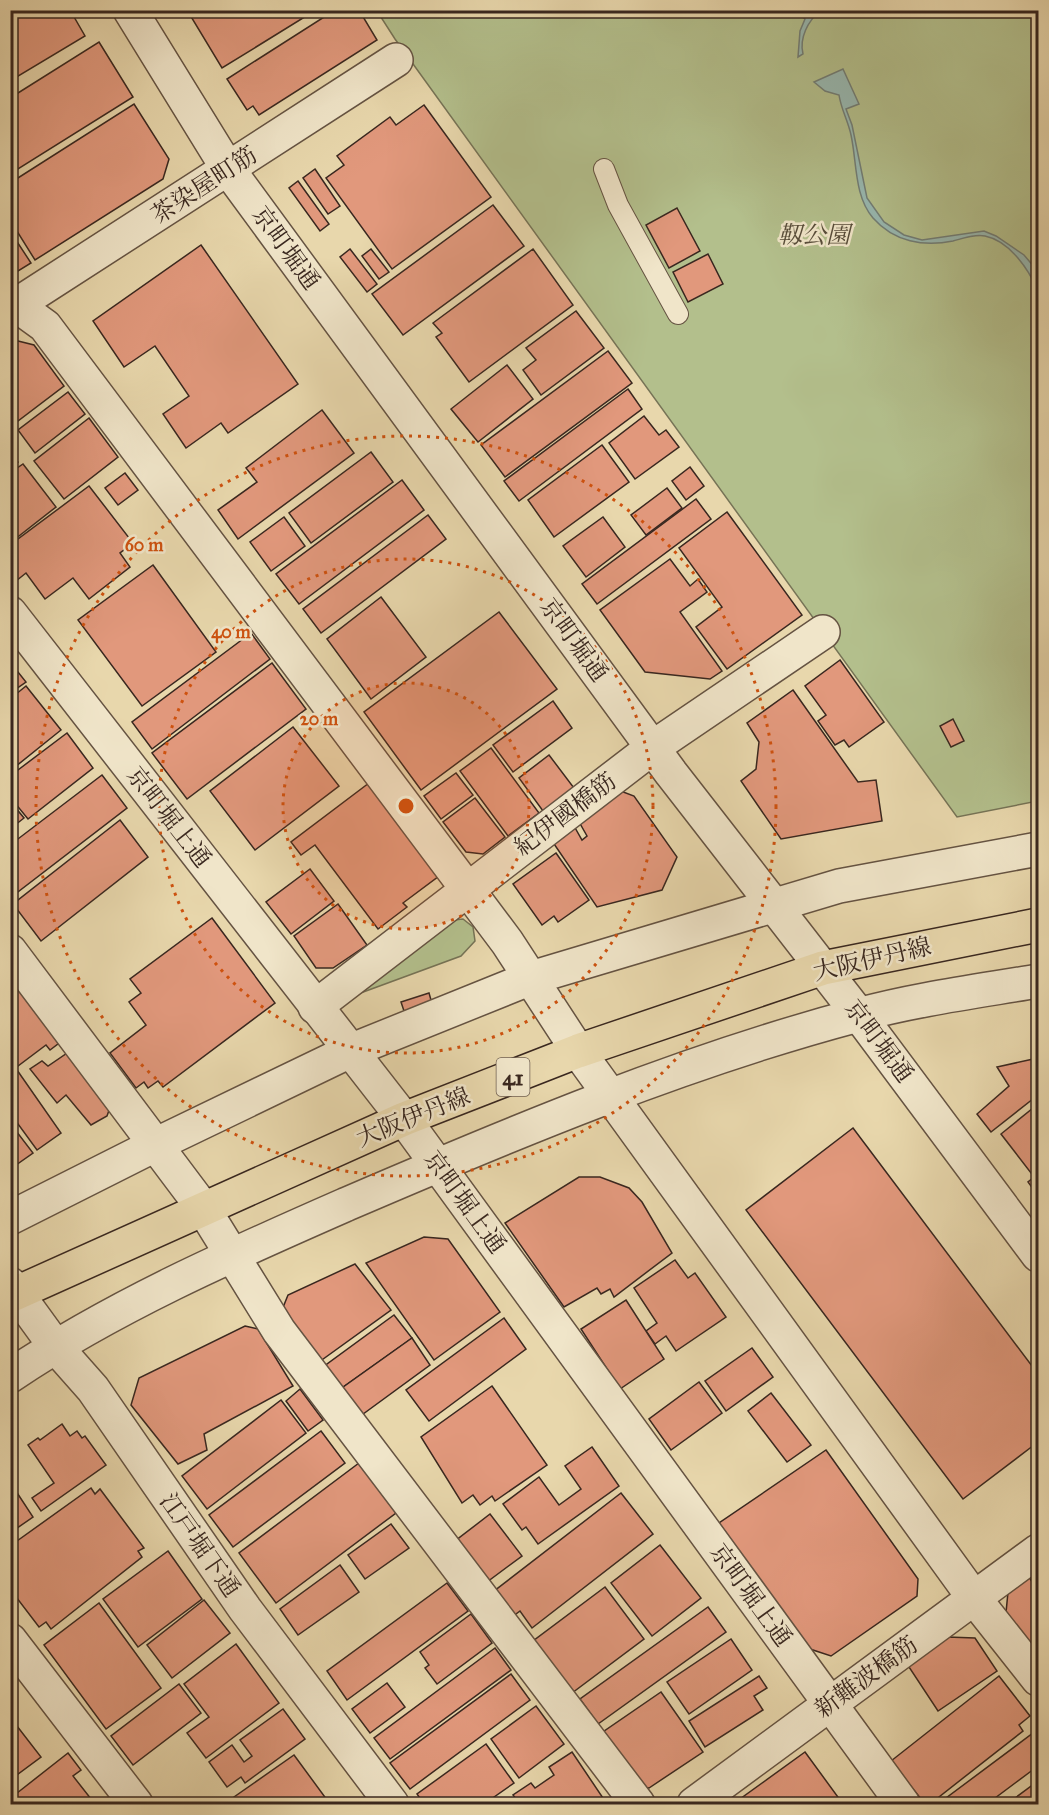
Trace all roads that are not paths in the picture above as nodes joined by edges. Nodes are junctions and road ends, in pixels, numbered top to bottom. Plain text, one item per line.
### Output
1 (130, 10) edge
2 (396, 60) dead end
3 (228, 169) junction
4 (604, 169) dead end
5 (12, 305) edge
6 (678, 314) dead end
7 (10, 613) edge
8 (823, 633) dead end
9 (652, 748) junction
10 (1038, 849) edge
11 (466, 888) junction
12 (772, 905) junction
13 (1038, 925) edge
14 (10, 951) edge
15 (823, 968) junction
16 (531, 978) junction
17 (1038, 981) edge
18 (315, 1007) junction
19 (859, 1015) junction
20 (350, 1051) junction
21 (578, 1051) junction
22 (610, 1095) junction
23 (404, 1119) junction
24 (155, 1144) junction
25 (438, 1165) junction
26 (203, 1209) junction
27 (10, 1218) edge
28 (232, 1255) junction
29 (1038, 1255) edge
30 (13, 1290) edge
31 (56, 1346) junction
32 (10, 1376) edge
33 (1038, 1551) edge
34 (974, 1598) junction
35 (10, 1640) edge
36 (1038, 1678) edge
37 (830, 1704) junction
38 (136, 1804) edge
39 (392, 1804) edge
40 (638, 1804) edge
41 (694, 1804) edge
42 (903, 1804) edge

1 - 3 street, 京町堀通
2 - 3 street, 茶染屋町筋
3 - 5 street, 茶染屋町筋
3 - 9 street, 京町堀通
4 - 6 lane
5 - 11 street
7 - 18 street, 京町堀上通
8 - 9 street, 紀伊國橋筋
9 - 11 street, 紀伊國橋筋
9 - 12 street, 京町堀通
10 - 12 street
11 - 16 street
11 - 18 street, 紀伊國橋筋
12 - 15 street, 京町堀通
12 - 16 street
13 - 15 main road, 大阪伊丹線 / 41
14 - 24 street
15 - 19 street, 京町堀通
15 - 21 main road, 大阪伊丹線 / 41
16 - 20 street
16 - 21 street
17 - 19 street
18 - 20 street, 京町堀上通
19 - 22 street
19 - 29 street, 京町堀通
20 - 23 street, 京町堀上通
20 - 24 street
21 - 22 street
21 - 23 main road, 大阪伊丹線 / 41
22 - 25 street
22 - 34 street
23 - 25 street, 京町堀上通
23 - 26 main road, 大阪伊丹線 / 41
24 - 26 street
24 - 27 street
25 - 28 street
25 - 37 street, 京町堀上通
26 - 28 street
26 - 30 main road, 大阪伊丹線 / 41
28 - 31 street
28 - 40 street
30 - 31 street, 江戸堀下通
31 - 32 street
31 - 39 street, 江戸堀下通
33 - 34 street, 新難波橋筋
34 - 36 street
34 - 37 street, 新難波橋筋
35 - 38 street
37 - 41 street, 新難波橋筋
37 - 42 street, 京町堀上通

